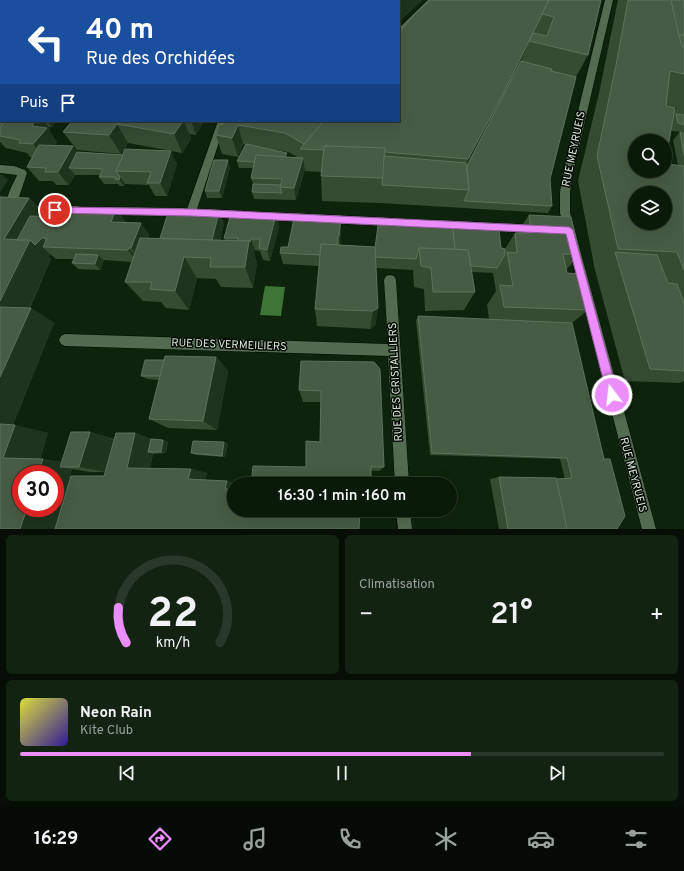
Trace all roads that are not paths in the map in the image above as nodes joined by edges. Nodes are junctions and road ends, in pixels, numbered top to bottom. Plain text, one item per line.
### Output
1 (432, 0) edge
2 (608, 0) edge
3 (400, 30) edge
4 (222, 122) edge
5 (0, 169) edge
6 (192, 212) junction
7 (406, 222) edge
8 (430, 224) edge
9 (569, 230) junction
10 (390, 280) dead end
11 (65, 340) dead end
12 (394, 350) junction
13 (402, 477) edge
14 (404, 517) edge
15 (405, 529) edge
16 (649, 529) edge

1 - 3 street
2 - 9 street, RUE MEYRUEIS
4 - 6 street
5 - 6 street
6 - 7 street
8 - 9 street
9 - 16 street, RUE MEYRUEIS
10 - 12 street, RUE DES CRISTALLIERS
11 - 12 street, RUE DES VERMEILIERS
12 - 13 street, RUE DES CRISTALLIERS
14 - 15 street

